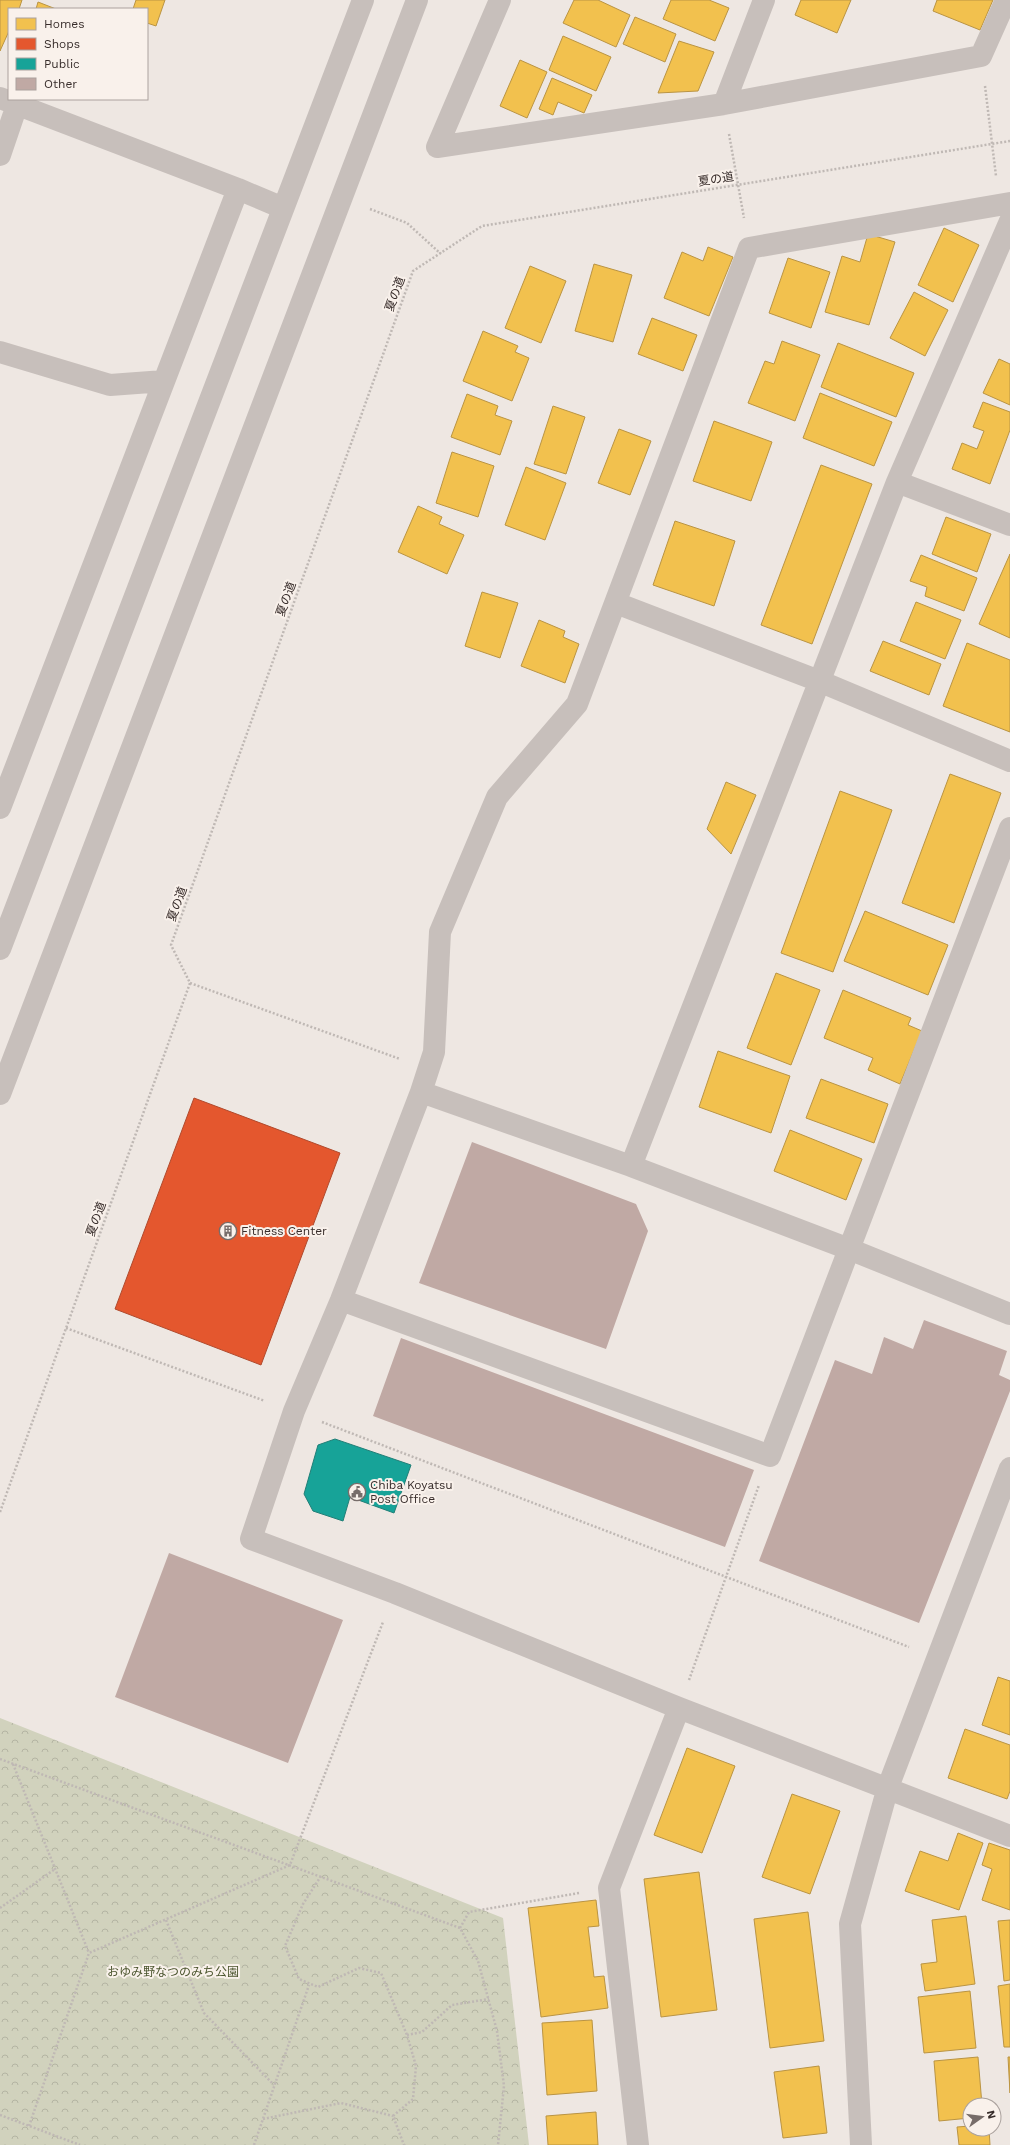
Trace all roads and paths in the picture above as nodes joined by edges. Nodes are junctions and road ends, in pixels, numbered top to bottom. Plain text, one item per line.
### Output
1 (363, 0) edge
2 (417, 0) edge
3 (500, 0) edge
4 (764, 0) edge
5 (1006, 0) edge
6 (981, 56) junction
7 (9, 102) edge
8 (724, 104) junction
9 (1010, 141) edge
10 (992, 144) junction
11 (0, 155) edge
12 (738, 185) junction
13 (238, 189) junction
14 (341, 198) junction
15 (283, 208) junction
16 (1006, 210) edge
17 (749, 248) junction
18 (441, 254) junction
19 (0, 352) edge
20 (164, 381) junction
21 (897, 482) junction
22 (1010, 526) edge
23 (616, 603) junction
24 (819, 681) junction
25 (1010, 761) edge
26 (0, 808) edge
27 (1010, 828) edge
28 (0, 949) edge
29 (190, 983) junction
30 (428, 1070) junction
31 (421, 1092) junction
32 (0, 1094) edge
33 (631, 1166) junction
34 (849, 1249) junction
35 (341, 1300) junction
36 (1010, 1314) edge
37 (66, 1328) junction
38 (294, 1411) junction
39 (770, 1456) junction
40 (1010, 1468) edge
41 (0, 1512) edge
42 (726, 1577) junction
43 (395, 1592) junction
44 (938, 1658) junction
45 (679, 1708) junction
46 (0, 1759) edge
47 (13, 1764) junction
48 (888, 1787) junction
49 (1010, 1836) edge
50 (290, 1865) junction
51 (55, 1869) junction
52 (321, 1876) junction
53 (609, 1888) junction
54 (0, 1908) edge
55 (166, 1920) junction
56 (460, 1928) junction
57 (89, 1953) junction
58 (309, 1985) junction
59 (489, 1999) junction
60 (407, 2036) junction
61 (274, 2085) junction
62 (0, 2115) edge
63 (393, 2116) junction
64 (263, 2119) junction
65 (29, 2126) junction
66 (80, 2145) edge
67 (254, 2145) edge
68 (404, 2145) edge
69 (498, 2145) edge
70 (638, 2145) edge
71 (861, 2145) edge

1 - 15 street
2 - 14 street
3 - 8 street
4 - 8 street
5 - 6 street
6 - 8 street
6 - 10 path
7 - 11 street
7 - 13 street
8 - 12 path
9 - 10 path, 夏の道
10 - 12 path, 夏の道
10 - 16 path
12 - 17 path
12 - 18 path, 夏の道
13 - 15 street
13 - 20 street
14 - 18 path
14 - 32 street
15 - 28 street
16 - 17 street
16 - 21 street
17 - 23 street
18 - 29 path, 夏の道
19 - 20 street
20 - 26 street
21 - 22 street
21 - 24 street
23 - 24 street
23 - 30 street
24 - 25 street
24 - 33 street
27 - 34 street
29 - 30 path
29 - 37 path, 夏の道
30 - 31 street
31 - 33 street
31 - 35 street
33 - 34 street
34 - 36 street
34 - 39 street
35 - 38 street
35 - 39 street
37 - 38 path
37 - 41 path, 夏の道
38 - 42 path
38 - 43 street
39 - 42 path
40 - 44 street
42 - 44 path
42 - 45 path
43 - 45 street
43 - 50 path
44 - 48 street
45 - 48 street
45 - 53 street
46 - 47 path
47 - 50 path
47 - 51 path
48 - 49 street
48 - 71 street
50 - 52 path
50 - 55 path
51 - 54 path
51 - 57 path
52 - 56 path
52 - 58 path
53 - 56 path
53 - 70 street
55 - 57 path
55 - 61 path
56 - 59 path
57 - 65 path
58 - 60 path
58 - 61 path
59 - 60 path
59 - 69 path
60 - 63 path
61 - 64 path
62 - 65 path
63 - 64 path
63 - 68 path
64 - 67 path
65 - 66 path

